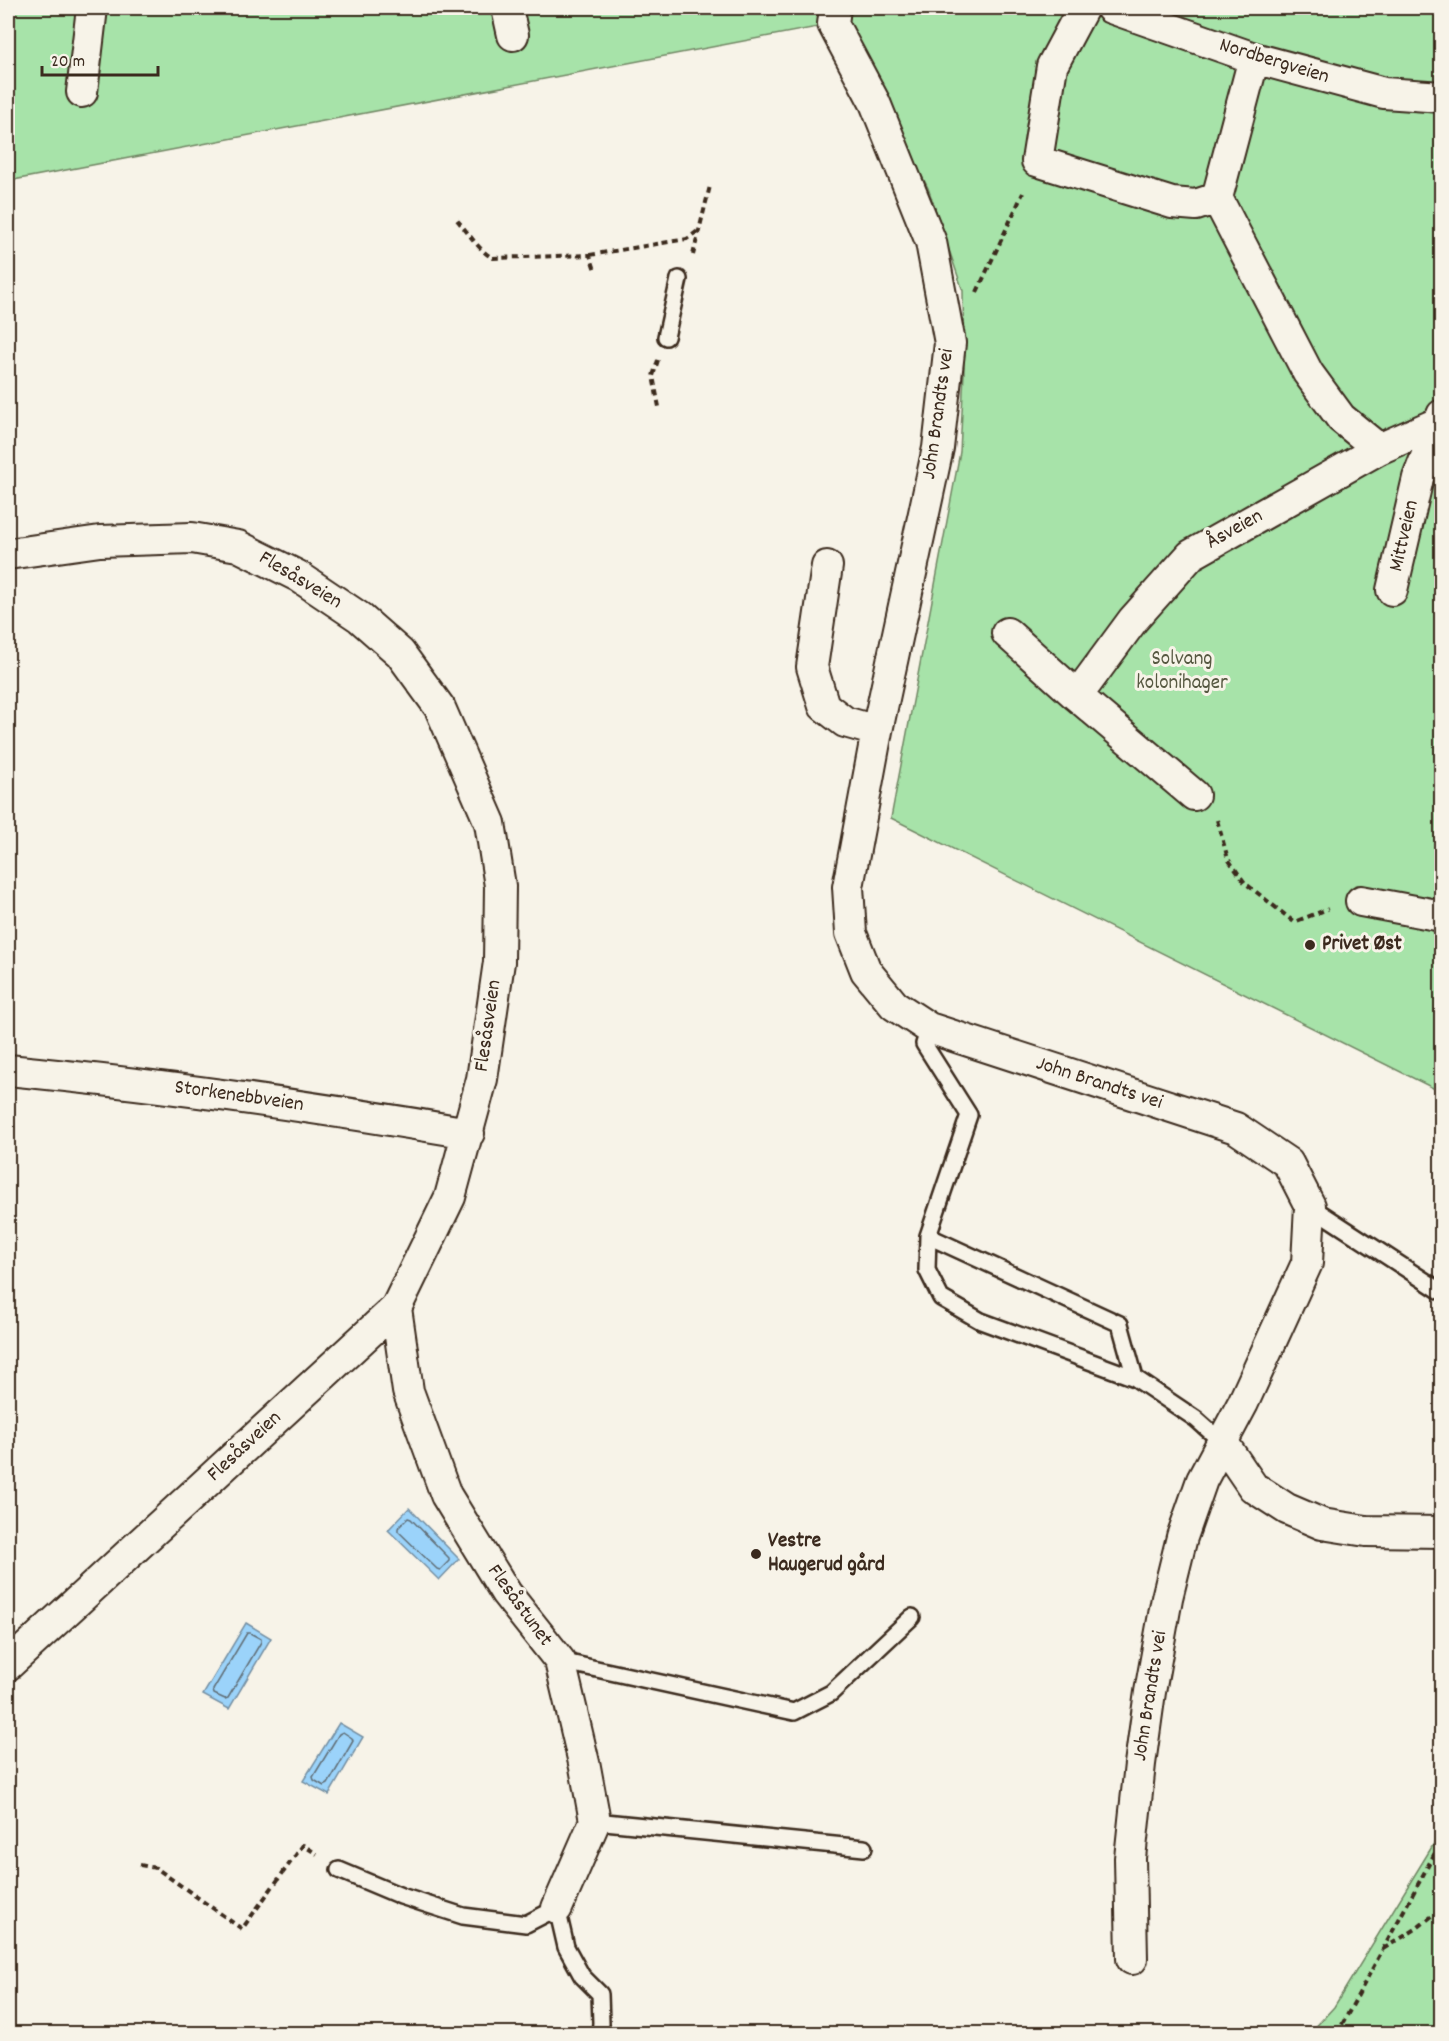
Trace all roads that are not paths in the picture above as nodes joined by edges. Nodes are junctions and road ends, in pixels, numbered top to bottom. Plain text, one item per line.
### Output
1 (92, 8) edge
2 (835, 8) edge
3 (1083, 8) edge
4 (1111, 8) edge
5 (1254, 58) junction
6 (82, 92) dead end
7 (1442, 97) edge
8 (1217, 198) junction
9 (679, 279) dead end
10 (666, 337) dead end
11 (1441, 420) edge
12 (1379, 449) junction
13 (8, 554) edge
14 (827, 566) dead end
15 (1392, 590) dead end
16 (1007, 633) dead end
17 (1077, 696) junction
18 (877, 731) junction
19 (1194, 795) road end
20 (1361, 901) road end
21 (1442, 916) edge
22 (929, 1028) junction
23 (8, 1070) edge
24 (469, 1133) junction
25 (1310, 1206) junction
26 (928, 1236) junction
27 (1442, 1292) edge
28 (396, 1308) junction
29 (1135, 1378) junction
30 (1223, 1443) junction
31 (1442, 1532) edge
32 (912, 1617) dead end
33 (560, 1661) junction
34 (8, 1665) edge
35 (595, 1821) junction
36 (864, 1848) dead end
37 (339, 1870) road end
38 (556, 1908) junction
39 (1132, 1959) dead end
40 (600, 2034) edge

1 - 6 street
2 - 18 street, John Brandts vei
3 - 8 street
4 - 5 street, Nordbergveien
5 - 7 street, Nordbergveien
5 - 8 street
8 - 12 street
9 - 10 lane
11 - 12 street, Åsveien
11 - 15 street, Mittveien
12 - 17 street, Åsveien
13 - 24 street, Flesåsveien
14 - 18 street
16 - 17 street
17 - 19 street
18 - 22 street, John Brandts vei
20 - 21 street
22 - 25 street, John Brandts vei
22 - 26 lane
23 - 24 street, Storkenebbveien
24 - 28 street, Flesåsveien
25 - 27 lane
25 - 30 street, John Brandts vei
26 - 29 lane
26 - 29 lane
28 - 33 street, Flesåstunet
28 - 34 street, Flesåsveien
29 - 30 lane
30 - 31 street
30 - 39 street, John Brandts vei
32 - 33 lane
33 - 35 street, Flesåstunet
35 - 36 lane
35 - 38 street
37 - 38 lane
38 - 40 lane

